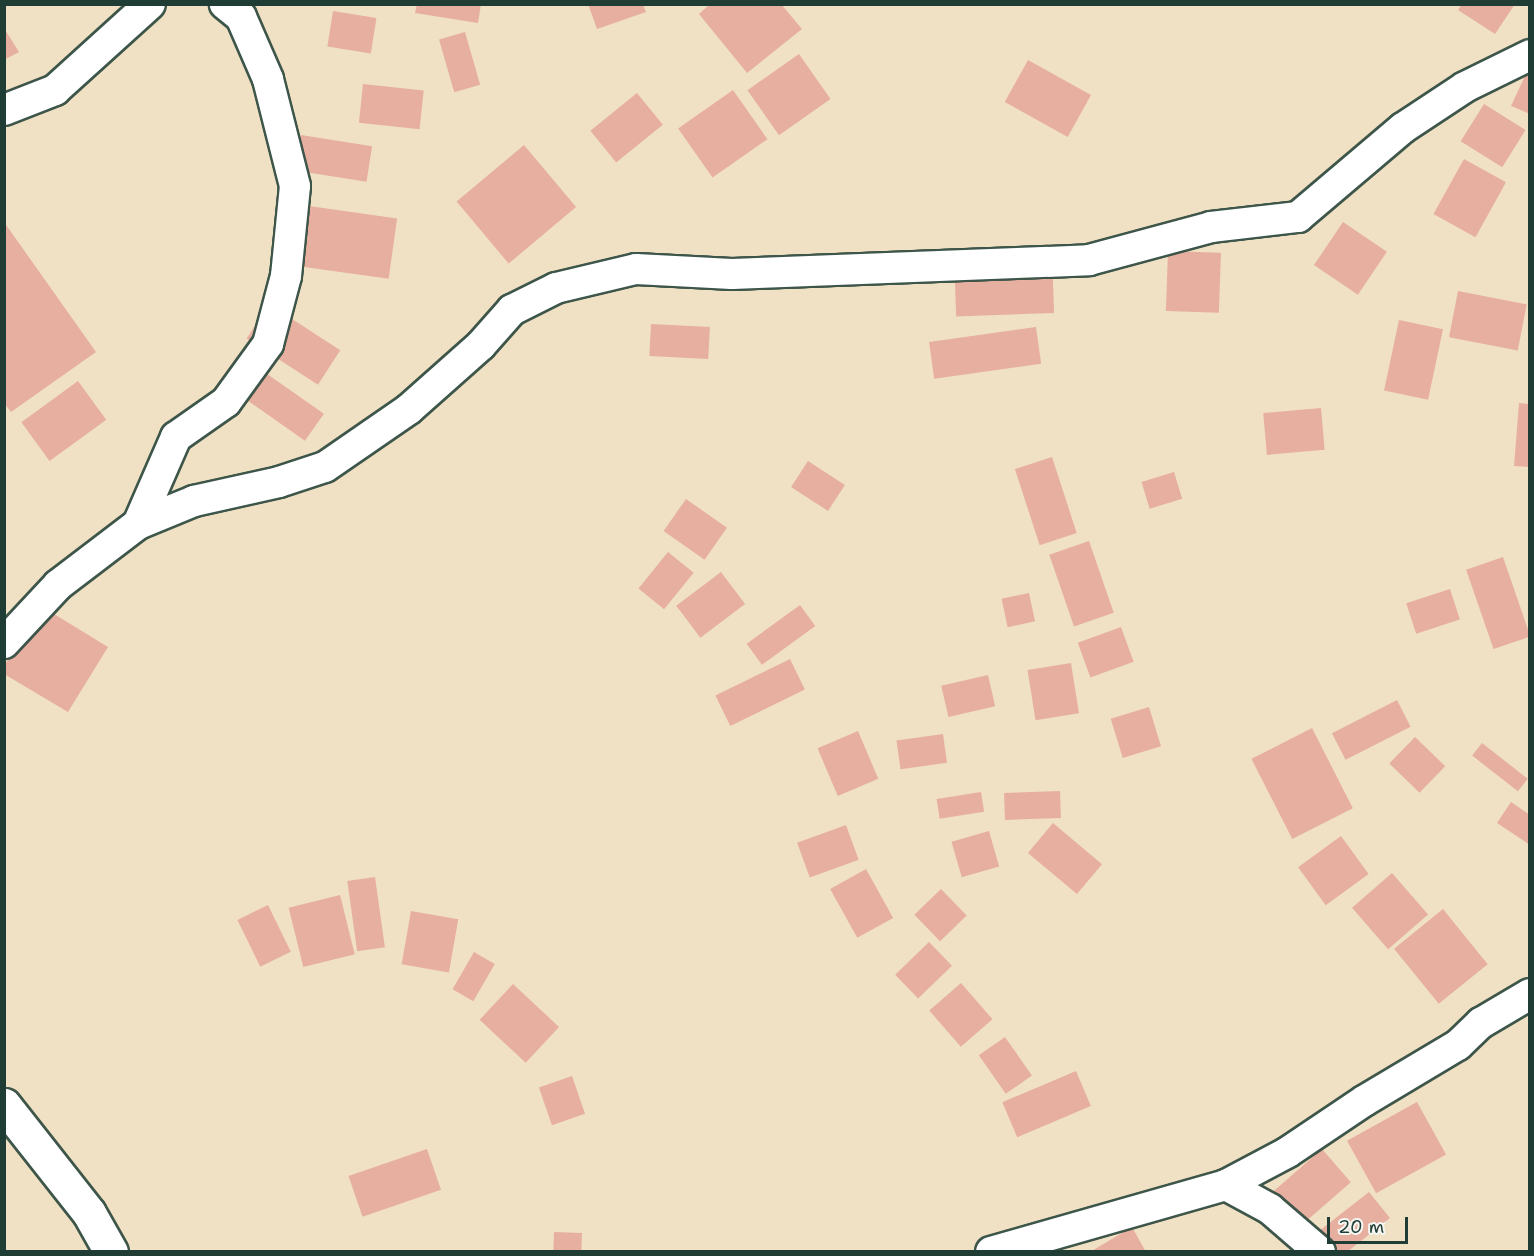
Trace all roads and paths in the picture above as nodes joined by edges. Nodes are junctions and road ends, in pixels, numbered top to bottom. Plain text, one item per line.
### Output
1 (150, 4) edge
2 (225, 4) edge
3 (1530, 55) edge
4 (4, 111) edge
5 (138, 524) junction
6 (4, 643) edge
7 (1530, 994) edge
8 (4, 1106) edge
9 (1226, 1185) junction
10 (111, 1251) edge
11 (991, 1251) edge
12 (1320, 1251) edge

1 - 4 street
2 - 5 street
3 - 5 street
5 - 6 street
7 - 9 street
8 - 10 main road
9 - 11 street
9 - 12 street

